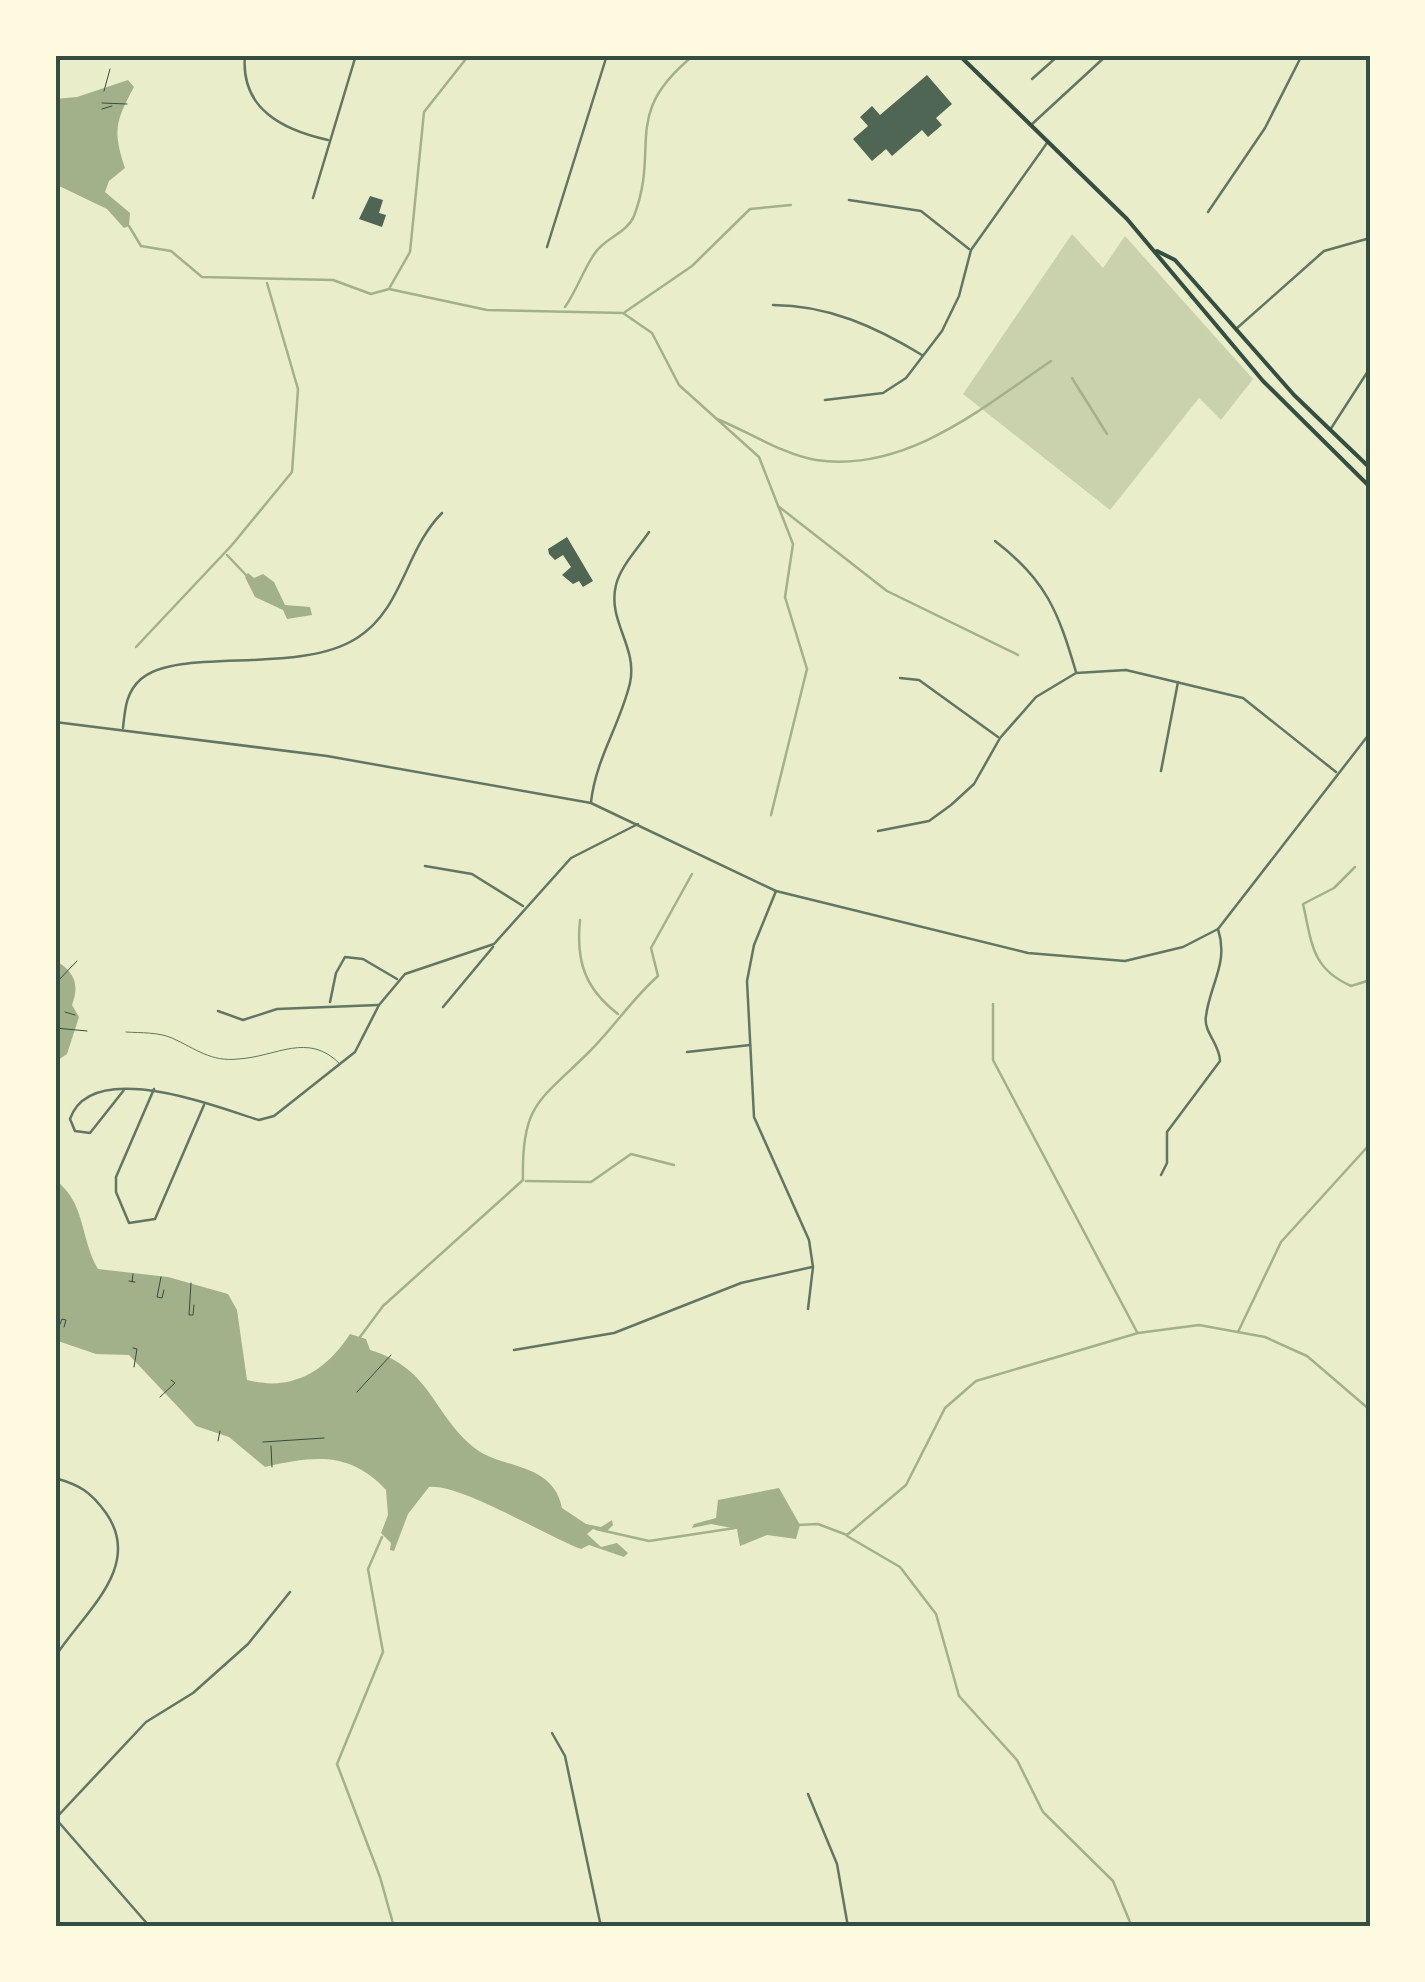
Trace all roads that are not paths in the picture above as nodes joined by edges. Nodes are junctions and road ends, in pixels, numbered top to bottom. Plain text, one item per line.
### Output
1 (245, 55) edge
2 (356, 55) edge
3 (607, 55) edge
4 (959, 55) edge
5 (1058, 55) edge
6 (1107, 55) edge
7 (1302, 55) edge
8 (1032, 79) dead end
9 (1030, 126) junction
10 (330, 140) junction
11 (1048, 142) junction
12 (313, 198) dead end
13 (849, 200) dead end
14 (1208, 212) dead end
15 (1370, 238) edge
16 (547, 246) dead end
17 (1155, 249) junction
18 (970, 250) junction
19 (774, 305) dead end
20 (1235, 330) junction
21 (923, 356) junction
22 (1370, 368) edge
23 (1273, 372) junction
24 (1263, 381) junction
25 (825, 400) dead end
26 (1330, 430) junction
27 (1370, 468) edge
28 (1370, 487) edge
29 (442, 513) dead end
30 (650, 532) dead end
31 (994, 541) dead end
32 (1076, 673) junction
33 (900, 678) dead end
34 (1178, 680) junction
35 (55, 722) edge
36 (122, 729) junction
37 (1370, 733) edge
38 (1000, 738) junction
39 (1161, 771) dead end
40 (1338, 774) junction
41 (591, 803) junction
42 (640, 824) junction
43 (878, 832) dead end
44 (425, 866) dead end
45 (776, 890) junction
46 (524, 907) junction
47 (1218, 929) junction
48 (494, 944) junction
49 (399, 980) junction
50 (329, 1004) junction
51 (379, 1005) junction
52 (444, 1007) dead end
53 (218, 1012) dead end
54 (126, 1032) dead end
55 (750, 1045) junction
56 (687, 1052) dead end
57 (340, 1065) junction
58 (154, 1089) junction
59 (124, 1090) junction
60 (205, 1104) junction
61 (1161, 1175) dead end
62 (813, 1267) junction
63 (808, 1309) dead end
64 (514, 1350) dead end
65 (55, 1478) edge
66 (290, 1592) dead end
67 (55, 1657) edge
68 (552, 1732) dead end
69 (808, 1794) dead end
70 (55, 1819) edge
71 (150, 1927) edge
72 (602, 1927) edge
73 (848, 1927) edge

1 - 10 street
2 - 10 street
3 - 16 street
4 - 9 main road
5 - 8 street
6 - 9 street
7 - 14 street
9 - 11 main road
10 - 12 street
11 - 17 main road
11 - 18 street
13 - 18 street
15 - 20 street
17 - 20 main road
17 - 24 main road
18 - 21 street
19 - 21 street
20 - 23 main road
21 - 25 street
22 - 26 street
23 - 24 main road
23 - 26 main road
24 - 28 main road
26 - 27 main road
29 - 36 street
30 - 41 street
31 - 32 street
32 - 34 street
32 - 38 street
33 - 38 street
34 - 39 street
34 - 40 street
35 - 36 street
36 - 41 street
37 - 40 street
38 - 43 street
40 - 47 street
41 - 42 street
42 - 45 street
42 - 46 street
44 - 46 street
45 - 47 street
45 - 55 street
46 - 48 street
47 - 61 street
48 - 49 street
48 - 52 street
49 - 50 street
49 - 51 street
50 - 51 street
50 - 53 street
51 - 57 street
54 - 57 lane
55 - 56 street
55 - 62 street
57 - 60 street
58 - 59 street
58 - 60 street
58 - 60 street
59 - 59 street
62 - 63 street
62 - 64 street
65 - 67 street
66 - 70 street
68 - 72 street
69 - 73 street
70 - 71 street

